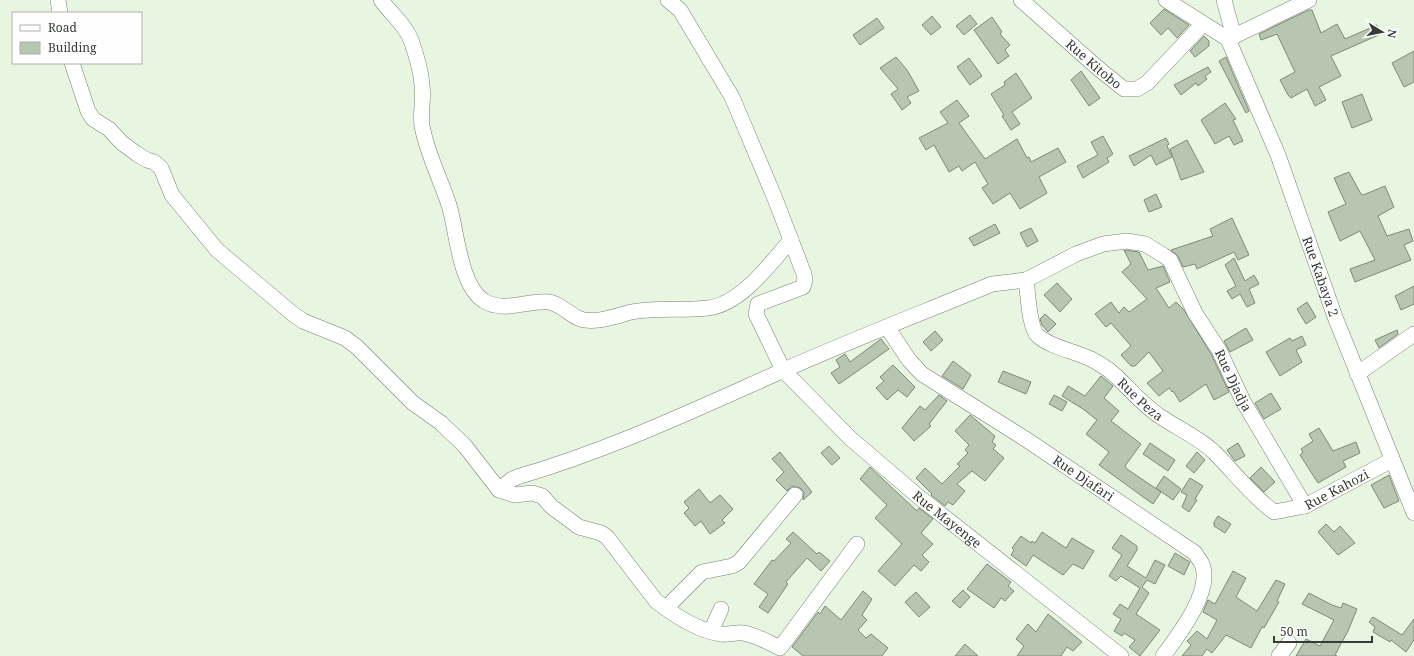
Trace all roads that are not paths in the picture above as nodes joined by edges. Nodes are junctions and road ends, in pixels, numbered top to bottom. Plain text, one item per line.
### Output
1 (58, 0) edge
2 (381, 0) edge
3 (668, 0) edge
4 (1021, 0) edge
5 (1166, 0) edge
6 (1224, 0) edge
7 (1308, 0) edge
8 (60, 12) edge
9 (1203, 24) junction
10 (1231, 38) junction
11 (72, 64) edge
12 (792, 240) junction
13 (1026, 280) junction
14 (887, 327) junction
15 (1414, 334) edge
16 (783, 370) junction
17 (1356, 374) junction
18 (1392, 460) junction
19 (499, 490) junction
20 (795, 496) dead end
21 (1304, 506) junction
22 (1278, 513) joint
23 (1414, 513) edge
24 (857, 544) dead end
25 (666, 608) junction
26 (721, 609) dead end
27 (711, 632) junction
28 (1289, 643) dead end
29 (784, 652) edge
30 (1121, 656) edge
31 (1163, 656) edge
32 (1279, 656) edge

1 - 8 street
2 - 12 street
3 - 12 street
4 - 9 street, Rue Kitobo
5 - 9 street
6 - 10 street, Rue Kabaya 2
7 - 10 street
9 - 10 street
10 - 17 street, Rue Kabaya 2
11 - 19 street
12 - 16 street, Rue Mayenge
13 - 14 street
13 - 21 street, Rue Djadja
13 - 22 street, Rue Peza
14 - 16 street
14 - 31 street, Rue Djafari
15 - 17 street
16 - 19 street
16 - 30 street, Rue Mayenge
17 - 18 street, Rue Kabaya 2
18 - 21 street, Rue Kahozi
18 - 23 street, Rue Kabaya 2
19 - 25 street
20 - 25 street
21 - 22 street, Rue Kahozi
24 - 29 street
25 - 27 street
26 - 27 street
27 - 29 street
28 - 32 street

